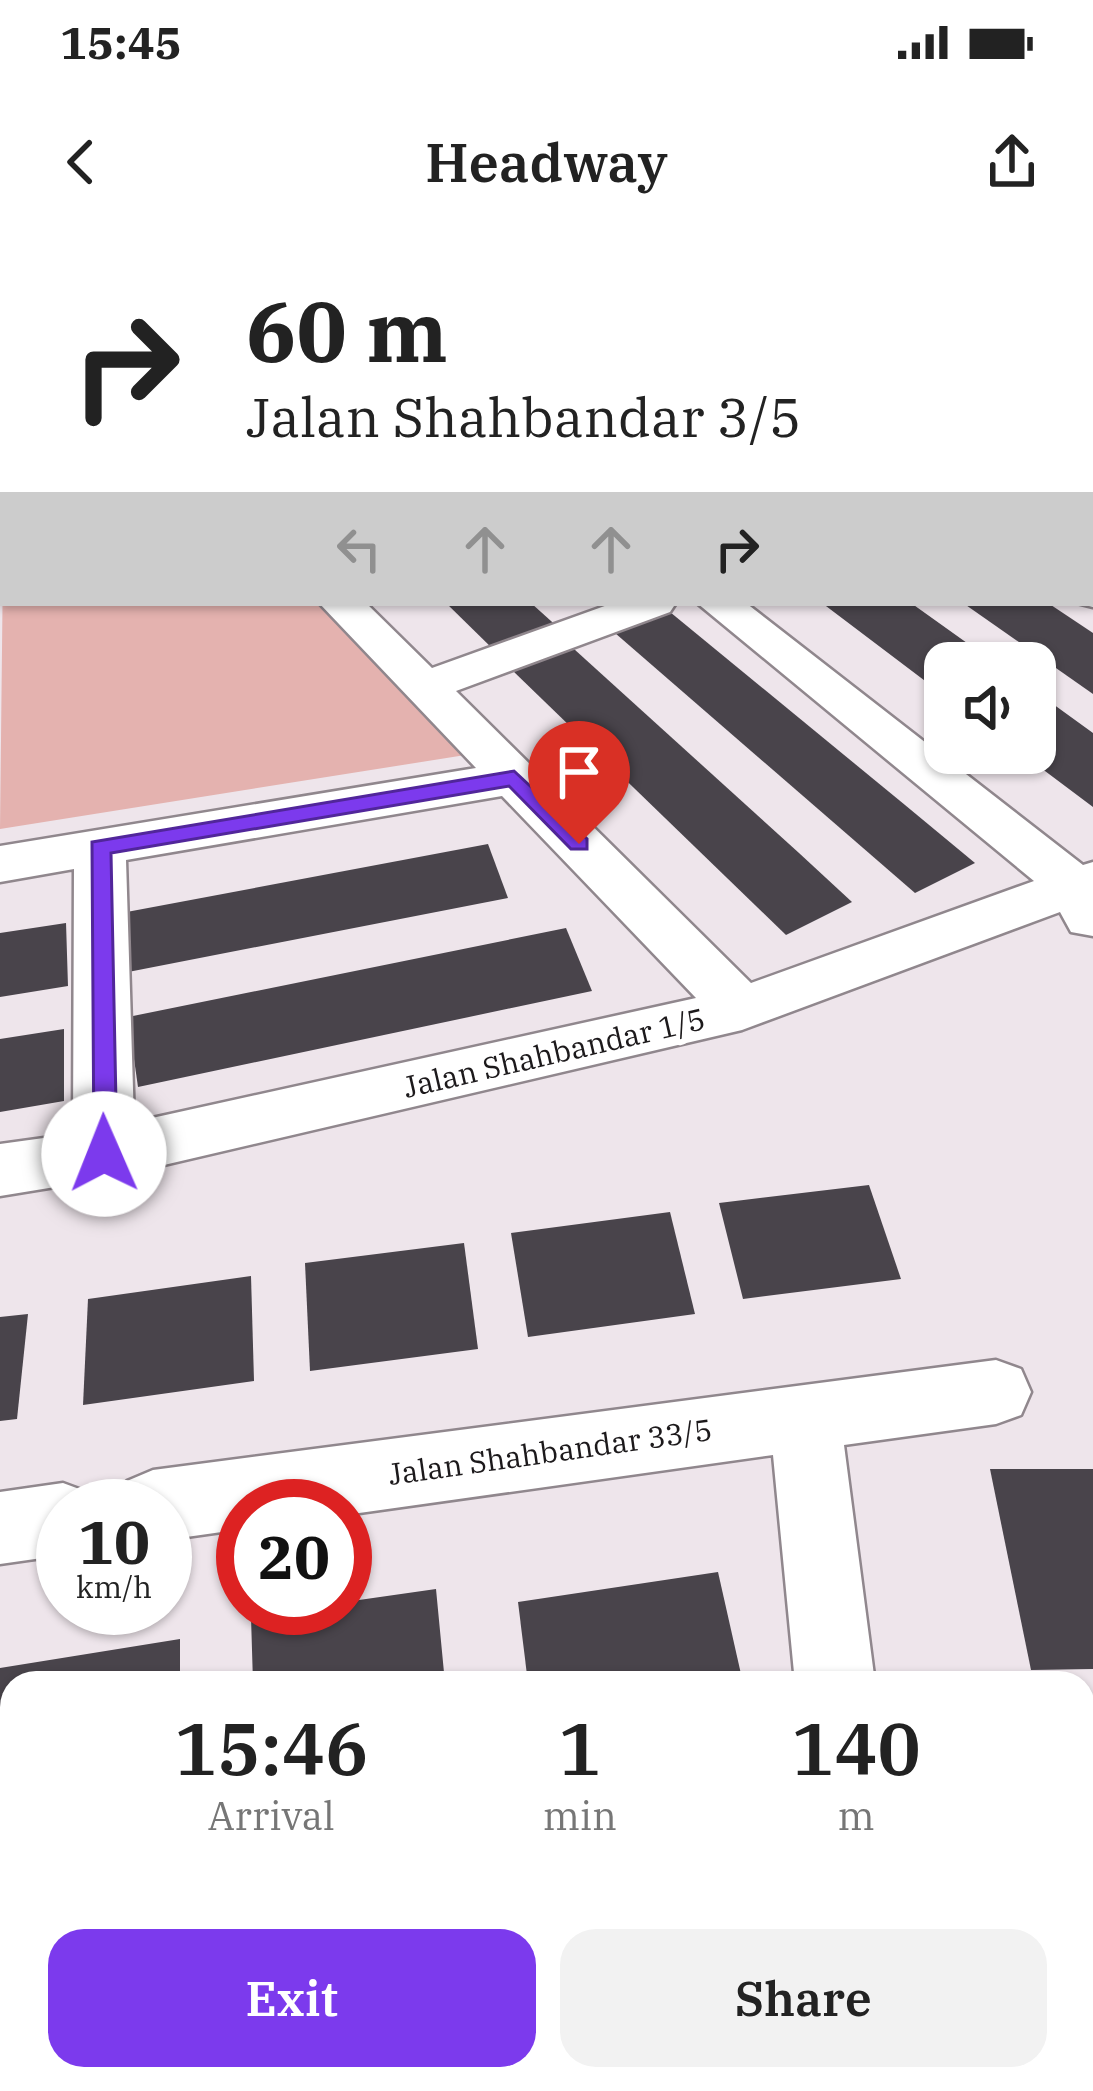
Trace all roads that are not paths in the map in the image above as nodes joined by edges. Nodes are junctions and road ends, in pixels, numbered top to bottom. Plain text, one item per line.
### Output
1 (344, 606) edge
2 (646, 606) edge
3 (723, 606) edge
4 (424, 687) junction
5 (514, 778) junction
6 (100, 848) junction
7 (0, 864) edge
8 (1087, 897) edge
9 (742, 1009) junction
10 (104, 1154) junction
11 (0, 1170) edge
12 (996, 1392) dead end
13 (805, 1417) junction
14 (192, 1501) edge
15 (36, 1523) edge
16 (0, 1528) edge
17 (834, 1671) edge

1 - 4 street
2 - 4 street
3 - 8 street
4 - 5 street
5 - 6 street
5 - 9 street
6 - 7 street
6 - 10 street
8 - 9 street, Jalan Shahbandar 1/5
9 - 10 street, Jalan Shahbandar 1/5
10 - 11 street, Jalan Shahbandar 1/5
12 - 13 street, Jalan Shahbandar 33/5
13 - 14 street, Jalan Shahbandar 33/5
13 - 17 street
15 - 16 street

